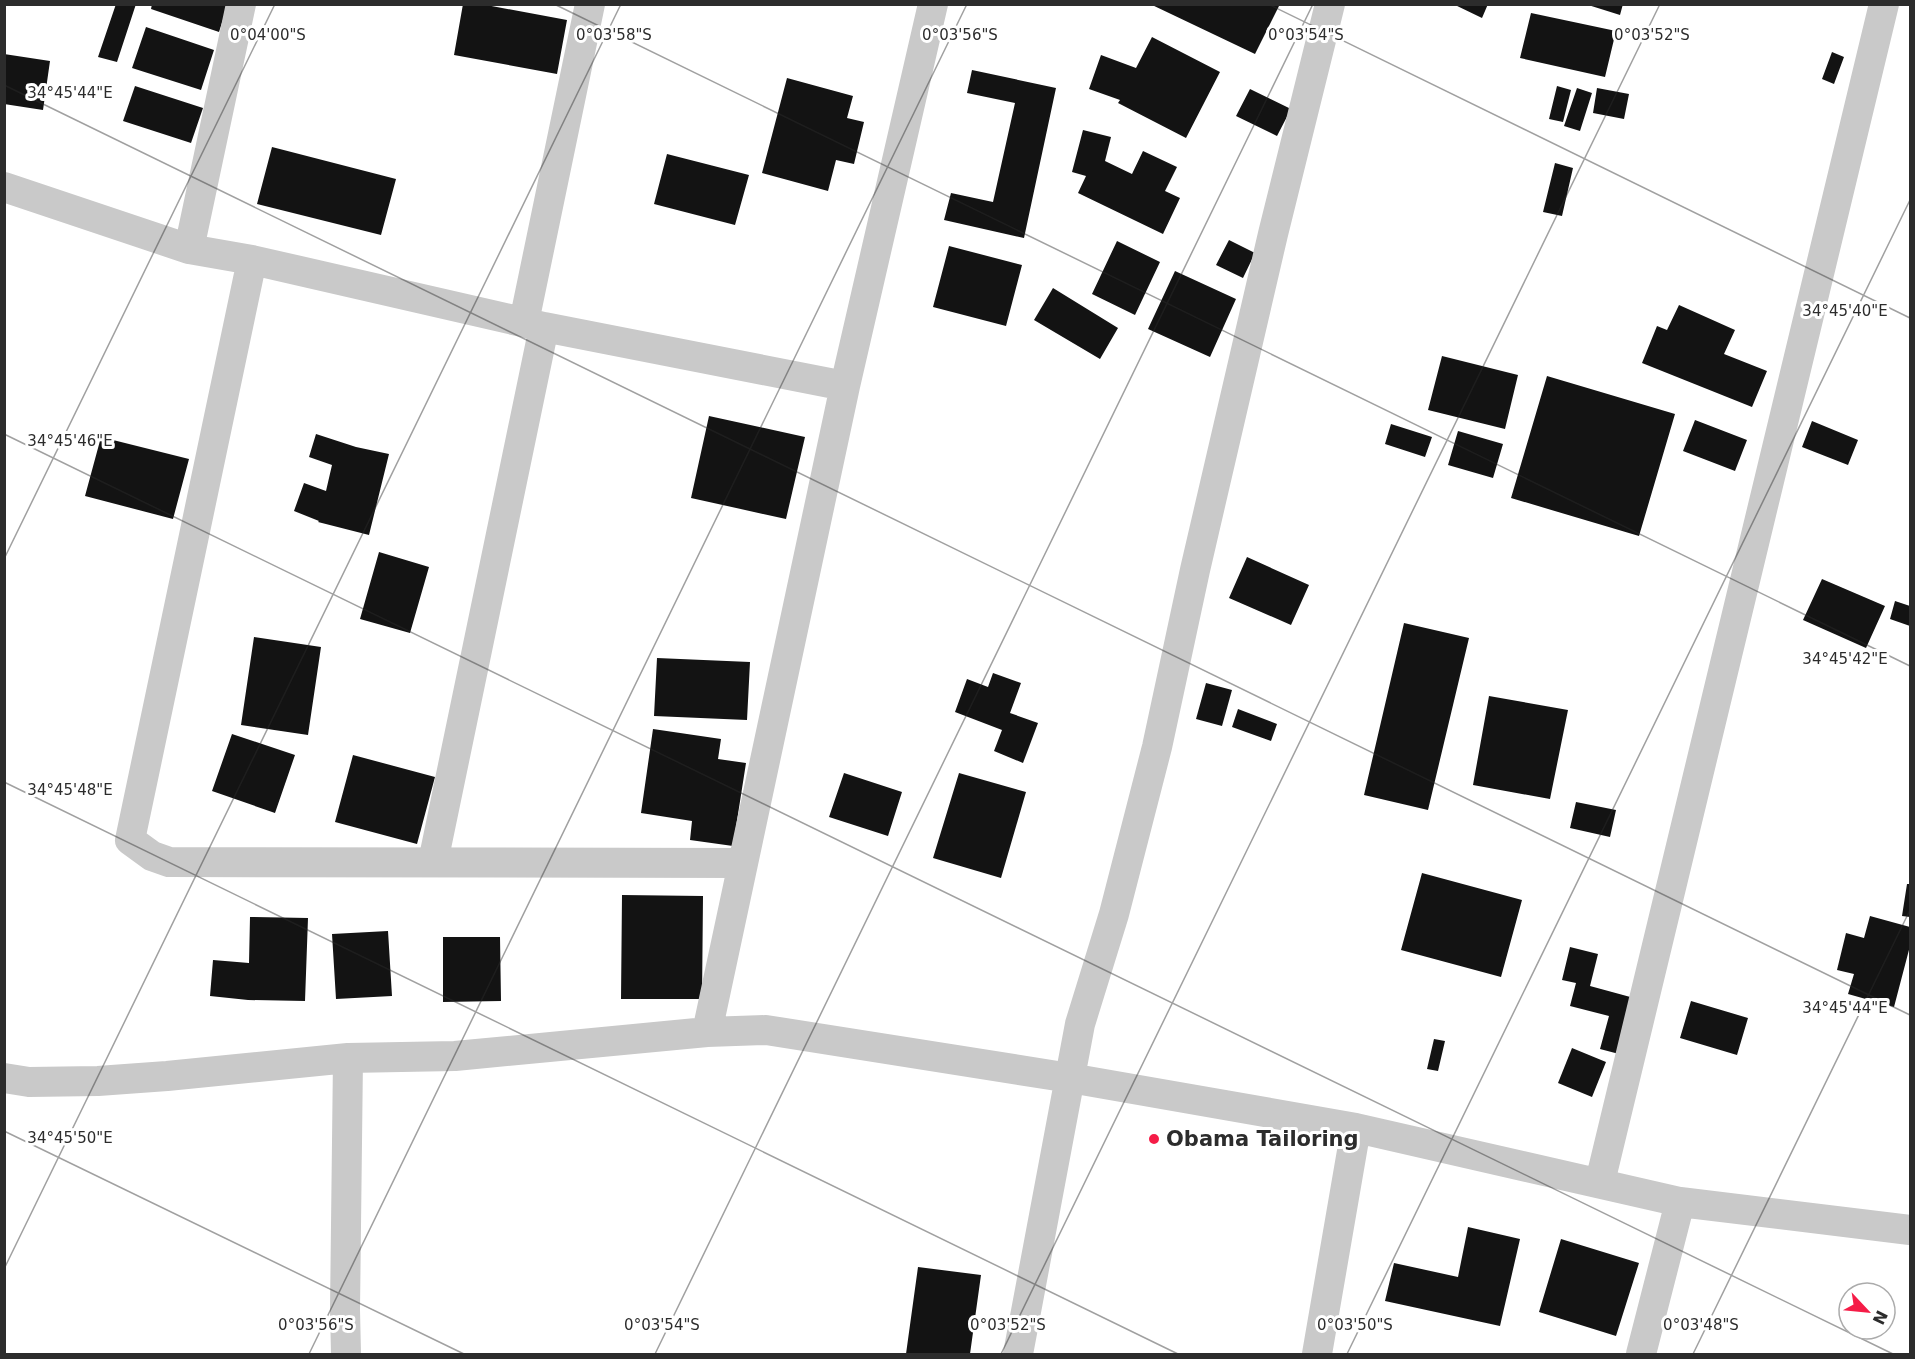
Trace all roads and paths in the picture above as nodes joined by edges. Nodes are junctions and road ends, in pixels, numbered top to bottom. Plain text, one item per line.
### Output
1 (241, 4) edge
2 (590, 4) edge
3 (933, 4) edge
4 (1330, 4) edge
5 (1884, 4) edge
6 (4, 187) edge
7 (189, 249) junction
8 (252, 260) junction
9 (534, 324) junction
10 (845, 386) junction
11 (433, 862) junction
12 (743, 863) junction
13 (707, 1032) junction
14 (348, 1058) junction
15 (1070, 1077) junction
16 (4, 1078) edge
17 (1356, 1128) junction
18 (1600, 1182) junction
19 (1680, 1202) junction
20 (1911, 1230) edge
21 (346, 1354) edge
22 (1018, 1354) edge
23 (1317, 1354) edge
24 (1641, 1354) edge

1 - 7 street
2 - 9 street
3 - 10 street
4 - 15 street
5 - 18 street
6 - 7 street
7 - 8 street
8 - 9 street
8 - 11 street
9 - 10 street
9 - 11 street
10 - 12 street
11 - 12 street
12 - 13 street
13 - 14 street
13 - 15 street
14 - 16 street
14 - 21 street
15 - 17 street
15 - 22 street
17 - 18 street
17 - 23 street
18 - 19 street
19 - 20 street
19 - 24 street

